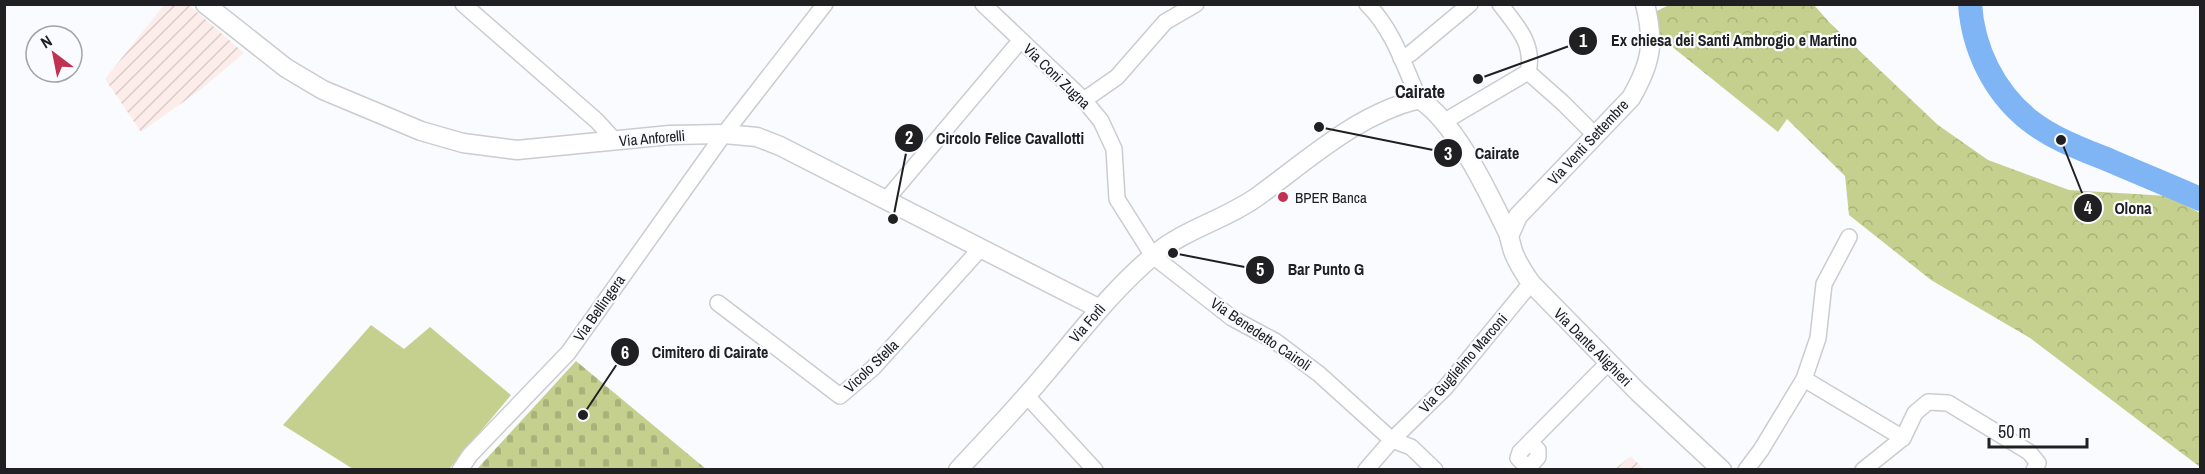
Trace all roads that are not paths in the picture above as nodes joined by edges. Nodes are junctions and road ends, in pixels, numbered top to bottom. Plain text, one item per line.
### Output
1 (205, 4) edge
2 (463, 4) edge
3 (825, 4) edge
4 (983, 4) edge
5 (1196, 4) edge
6 (1367, 4) edge
7 (1470, 4) edge
8 (1500, 4) edge
9 (1645, 4) edge
10 (1020, 41) junction
11 (1401, 58) junction
12 (1528, 72) junction
13 (1419, 99) junction
14 (1084, 100) junction
15 (1445, 121) junction
16 (724, 134) junction
17 (1595, 135) junction
18 (615, 141) junction
19 (886, 200) junction
20 (1493, 204) junction
21 (1527, 206) junction
22 (1509, 236) junction
23 (1849, 237) dead end
24 (981, 248) junction
25 (1153, 256) junction
26 (1531, 283) junction
27 (718, 303) dead end
28 (1098, 308) junction
29 (1608, 363) junction
30 (1804, 379) junction
31 (1027, 396) junction
32 (1903, 438) junction
33 (1392, 440) junction
34 (1530, 442) dead end
35 (460, 470) edge
36 (958, 470) edge
37 (1095, 470) edge
38 (1366, 470) edge
39 (1435, 470) edge
40 (1722, 470) edge
41 (1746, 470) edge
42 (1863, 470) edge
43 (2034, 470) edge

1 - 18 street, Via Anforelli
2 - 18 street
3 - 16 street, Via Bellingera
4 - 10 street, Via Coni Zugna
5 - 14 street
6 - 11 street
7 - 11 street
8 - 12 street
9 - 17 street, Via Venti Settembre
10 - 14 street, Via Coni Zugna
10 - 19 street
11 - 13 street
12 - 15 street
12 - 17 street
13 - 15 street, Via Dante Alighieri
13 - 25 street, Via Forlì
14 - 25 street, Via Coni Zugna
15 - 20 street, Via Dante Alighieri
16 - 18 street, Via Anforelli
16 - 19 street, Via Anforelli
16 - 35 street, Via Bellingera
17 - 21 street, Via Venti Settembre
19 - 24 street, Via Anforelli
20 - 21 street
20 - 22 street, Via Dante Alighieri
21 - 22 street, Via Venti Settembre
22 - 26 street, Via Dante Alighieri
23 - 30 street
24 - 27 street, Vicolo Stella
24 - 28 street, Via Anforelli
25 - 28 street, Via Forlì
25 - 33 street, Via Benedetto Cairoli
26 - 29 street, Via Dante Alighieri
26 - 33 street, Via Guglielmo Marconi
28 - 31 street, Via Forlì
29 - 34 street
29 - 40 street, Via Dante Alighieri
30 - 32 street
30 - 41 street
31 - 36 street, Via Forlì
31 - 37 street
32 - 42 street
32 - 43 street
33 - 38 street, Via Guglielmo Marconi
33 - 39 street, Via Benedetto Cairoli

